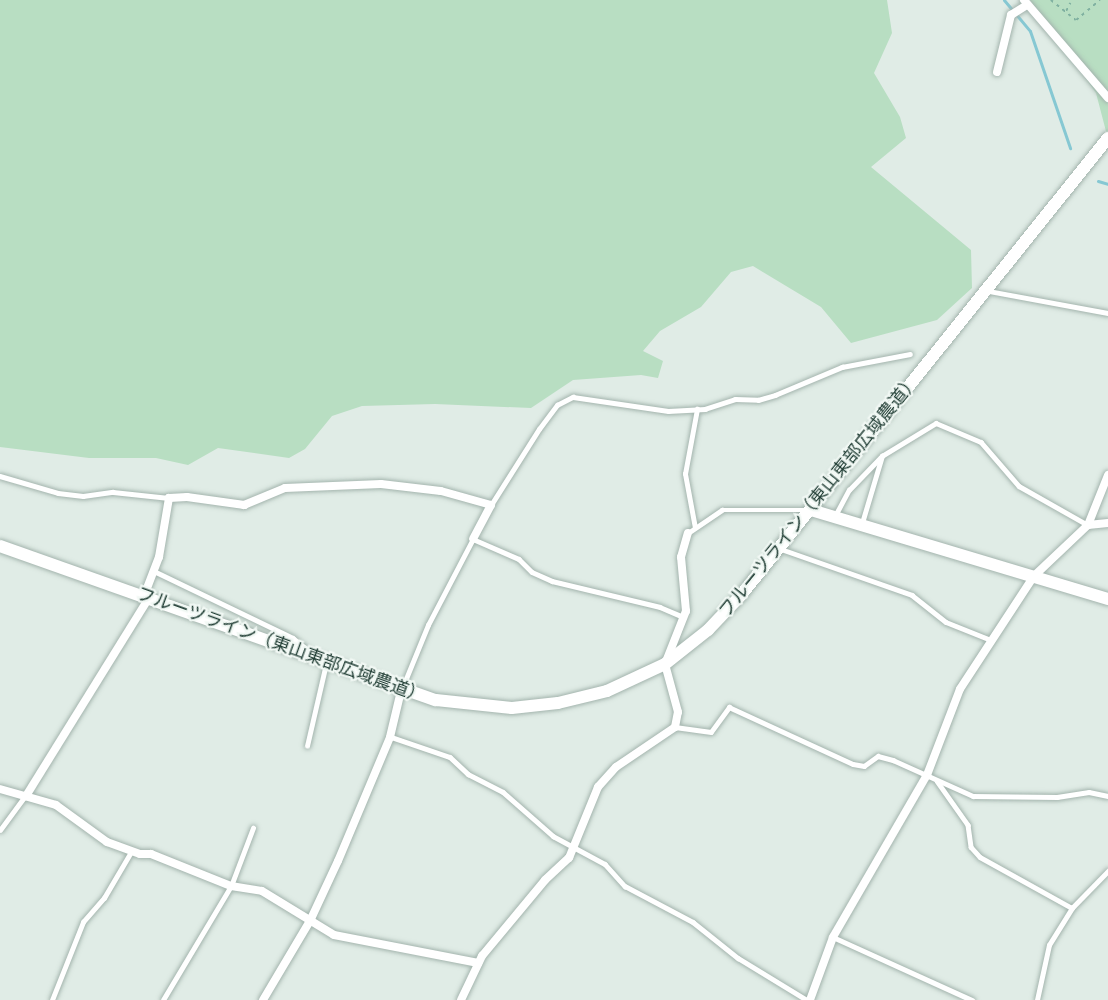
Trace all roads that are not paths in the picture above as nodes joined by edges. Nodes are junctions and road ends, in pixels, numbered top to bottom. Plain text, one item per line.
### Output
1 (1024, 4) edge
2 (997, 72) dead end
3 (1108, 98) edge
4 (1108, 138) edge
5 (986, 290) junction
6 (1108, 314) edge
7 (910, 354) dead end
8 (697, 409) junction
9 (882, 456) junction
10 (1108, 475) edge
11 (0, 476) edge
12 (169, 498) junction
13 (490, 505) junction
14 (811, 510) junction
15 (836, 514) junction
16 (861, 523) junction
17 (1108, 523) edge
18 (1088, 525) junction
19 (692, 530) junction
20 (473, 539) junction
21 (0, 546) edge
22 (779, 549) junction
23 (154, 571) junction
24 (1034, 576) junction
25 (147, 597) junction
26 (1108, 599) edge
27 (684, 617) junction
28 (994, 641) junction
29 (310, 656) junction
30 (327, 662) junction
31 (665, 664) junction
32 (401, 691) junction
33 (675, 727) junction
34 (390, 737) junction
35 (307, 746) dead end
36 (927, 775) junction
37 (937, 780) junction
38 (0, 789) edge
39 (1108, 795) edge
40 (26, 796) junction
41 (253, 828) dead end
42 (0, 830) edge
43 (573, 849) junction
44 (131, 852) junction
45 (1108, 871) edge
46 (231, 886) junction
47 (1072, 908) junction
48 (310, 921) junction
49 (833, 937) junction
50 (478, 963) junction
51 (52, 1000) edge
52 (163, 1000) edge
53 (264, 1000) edge
54 (461, 1000) edge
55 (809, 1000) edge
56 (972, 1000) edge
57 (1037, 1000) edge

1 - 2 street
1 - 3 street
4 - 5 street, フルーツライン（東山東部広域農道）
5 - 6 lane
5 - 14 street, フルーツライン（東山東部広域農道）
7 - 8 lane
8 - 13 lane
8 - 19 lane
9 - 15 lane
9 - 16 lane
9 - 18 lane
10 - 18 street
11 - 12 lane
12 - 13 street
12 - 23 street
13 - 20 street
14 - 15 street
14 - 19 lane
14 - 22 street, フルーツライン（東山東部広域農道）
15 - 16 street
16 - 24 street
17 - 18 street
18 - 24 street
19 - 27 street
20 - 27 lane
20 - 32 lane
21 - 25 street, フルーツライン（東山東部広域農道）
22 - 28 lane
22 - 31 street, フルーツライン（東山東部広域農道）
23 - 25 street
23 - 29 lane
24 - 26 street
24 - 28 street
25 - 29 street, フルーツライン（東山東部広域農道）
25 - 40 street
27 - 31 street
28 - 36 street
29 - 30 street, フルーツライン（東山東部広域農道）
30 - 32 street, フルーツライン（東山東部広域農道）
30 - 35 lane
31 - 32 street, フルーツライン（東山東部広域農道）
31 - 33 street
32 - 34 street
33 - 36 lane
33 - 43 street
34 - 43 lane
34 - 48 street
36 - 37 lane
36 - 49 street
37 - 39 lane
37 - 47 lane
38 - 40 street
40 - 42 lane
40 - 44 street
41 - 46 lane
43 - 50 street
43 - 55 lane
44 - 46 street
44 - 51 lane
45 - 47 lane
46 - 48 street
46 - 52 lane
47 - 57 lane
48 - 50 street
48 - 53 street
49 - 55 street
49 - 56 lane
50 - 54 street

